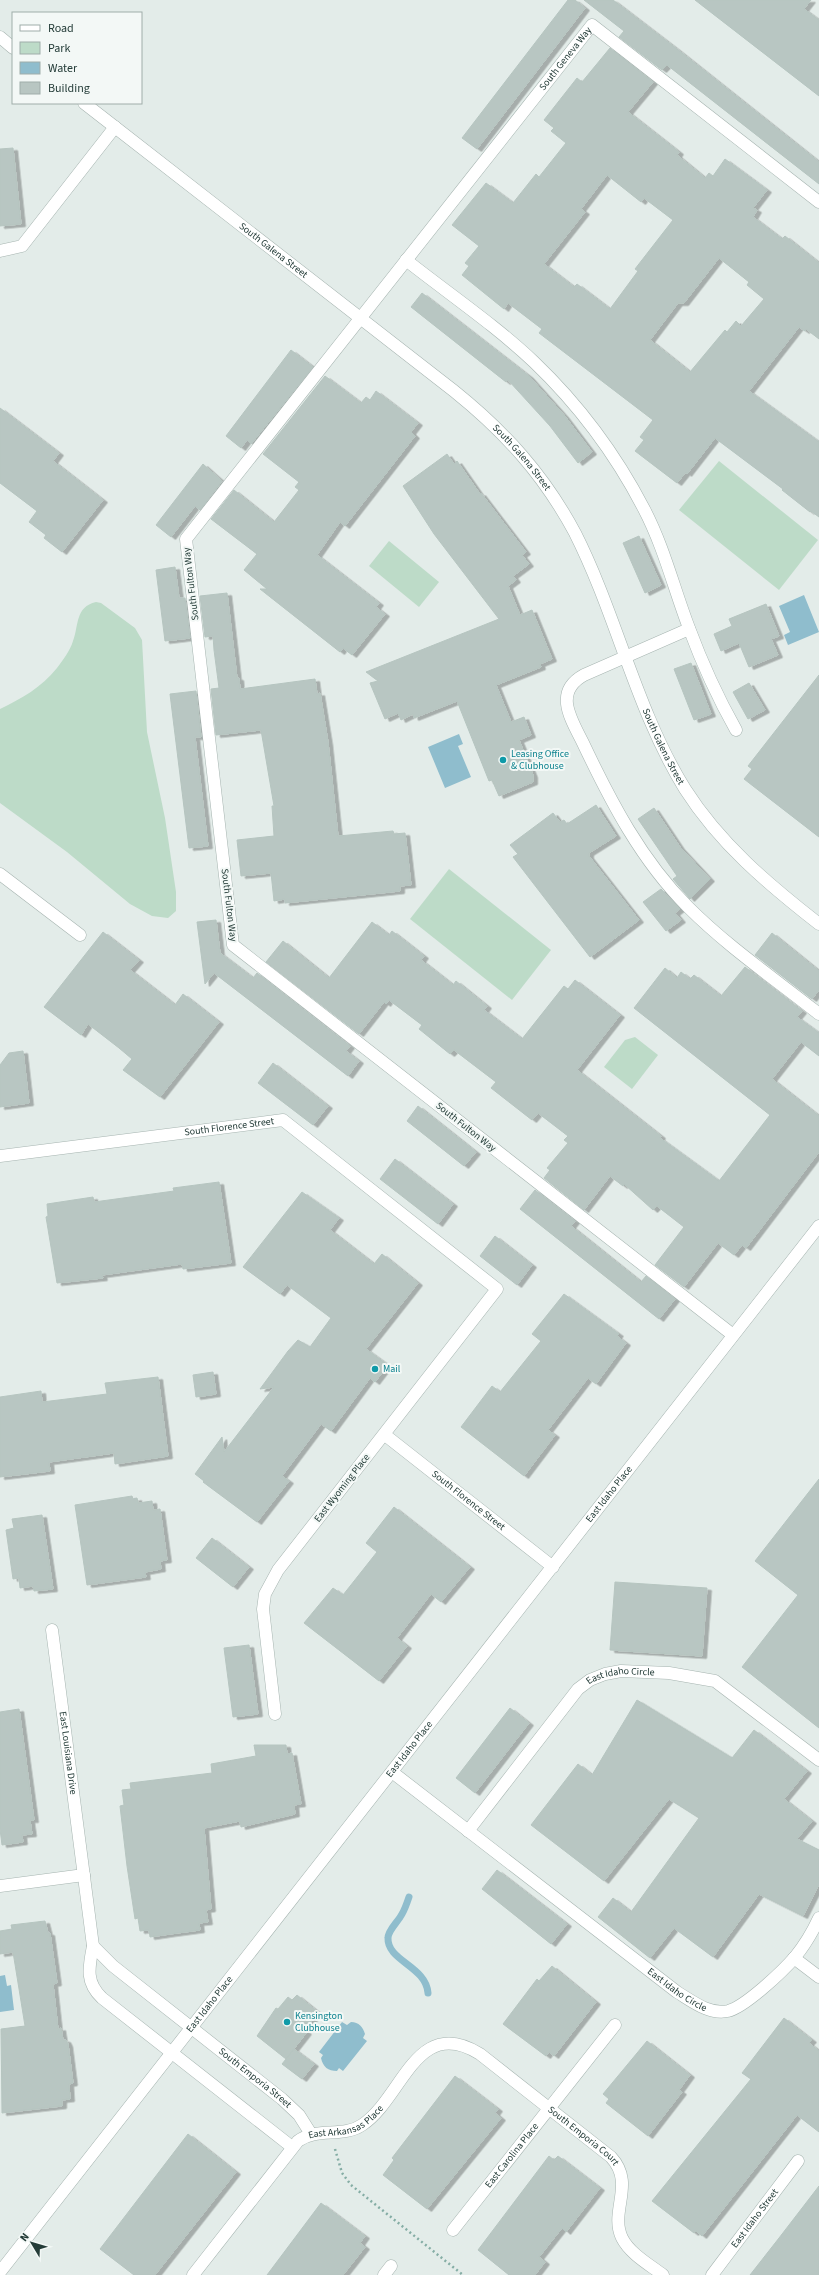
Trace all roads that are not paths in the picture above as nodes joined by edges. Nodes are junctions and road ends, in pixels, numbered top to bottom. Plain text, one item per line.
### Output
1 (0, 38) edge
2 (12, 47) edge
3 (85, 104) edge
4 (115, 127) junction
5 (819, 202) edge
6 (0, 251) edge
7 (406, 260) junction
8 (360, 318) junction
9 (689, 629) junction
10 (625, 657) junction
11 (736, 730) dead end
12 (0, 874) edge
13 (819, 924) edge
14 (80, 935) dead end
15 (819, 1014) edge
16 (0, 1156) edge
17 (819, 1226) edge
18 (497, 1289) joint
19 (733, 1335) junction
20 (385, 1435) junction
21 (553, 1567) junction
22 (52, 1630) dead end
23 (275, 1714) dead end
24 (819, 1760) edge
25 (392, 1772) junction
26 (468, 1831) junction
27 (84, 1875) junction
28 (0, 1886) edge
29 (819, 1918) edge
30 (93, 1946) junction
31 (794, 1958) junction
32 (819, 1977) edge
33 (615, 2025) dead end
34 (192, 2028) junction
35 (439, 2045) joint
36 (172, 2053) junction
37 (549, 2108) junction
38 (311, 2134) junction
39 (292, 2147) junction
40 (798, 2162) dead end
41 (453, 2230) dead end
42 (0, 2272) edge
43 (193, 2275) edge
44 (663, 2275) edge
45 (712, 2275) edge

1 - 2 street
3 - 4 street, South Galena Street
4 - 6 street
4 - 8 street, South Galena Street
5 - 7 street, South Geneva Way
7 - 8 street, South Geneva Way
7 - 9 street
8 - 10 street, South Galena Street
8 - 19 street, South Fulton Way
9 - 10 street
9 - 11 street
10 - 13 street, South Galena Street
10 - 15 street
12 - 14 street
16 - 18 street, South Florence Street
17 - 19 street, East Idaho Place
18 - 20 street, East Wyoming Place
19 - 21 street, East Idaho Place
20 - 21 street, South Florence Street
20 - 23 street, East Wyoming Place
21 - 25 street, East Idaho Place
22 - 27 street, East Louisiana Drive
24 - 26 street, East Idaho Circle
25 - 26 street, East Idaho Circle
25 - 34 street, East Idaho Place
26 - 31 street, East Idaho Circle
27 - 28 street
27 - 30 street, East Louisiana Drive
29 - 31 street, East Idaho Circle
30 - 34 street
30 - 36 street, East Louisiana Drive
31 - 32 street
33 - 37 street, East Carolina Place
34 - 36 street, East Idaho Place
34 - 38 street, South Emporia Street
35 - 37 street, South Emporia Court
35 - 38 street, East Arkansas Place
36 - 39 street
36 - 42 street, East Idaho Place
37 - 41 street, East Carolina Place
37 - 44 street, South Emporia Court
38 - 39 street, East Arkansas Place
39 - 43 street, East Arkansas Place
40 - 45 street, East Idaho Street

